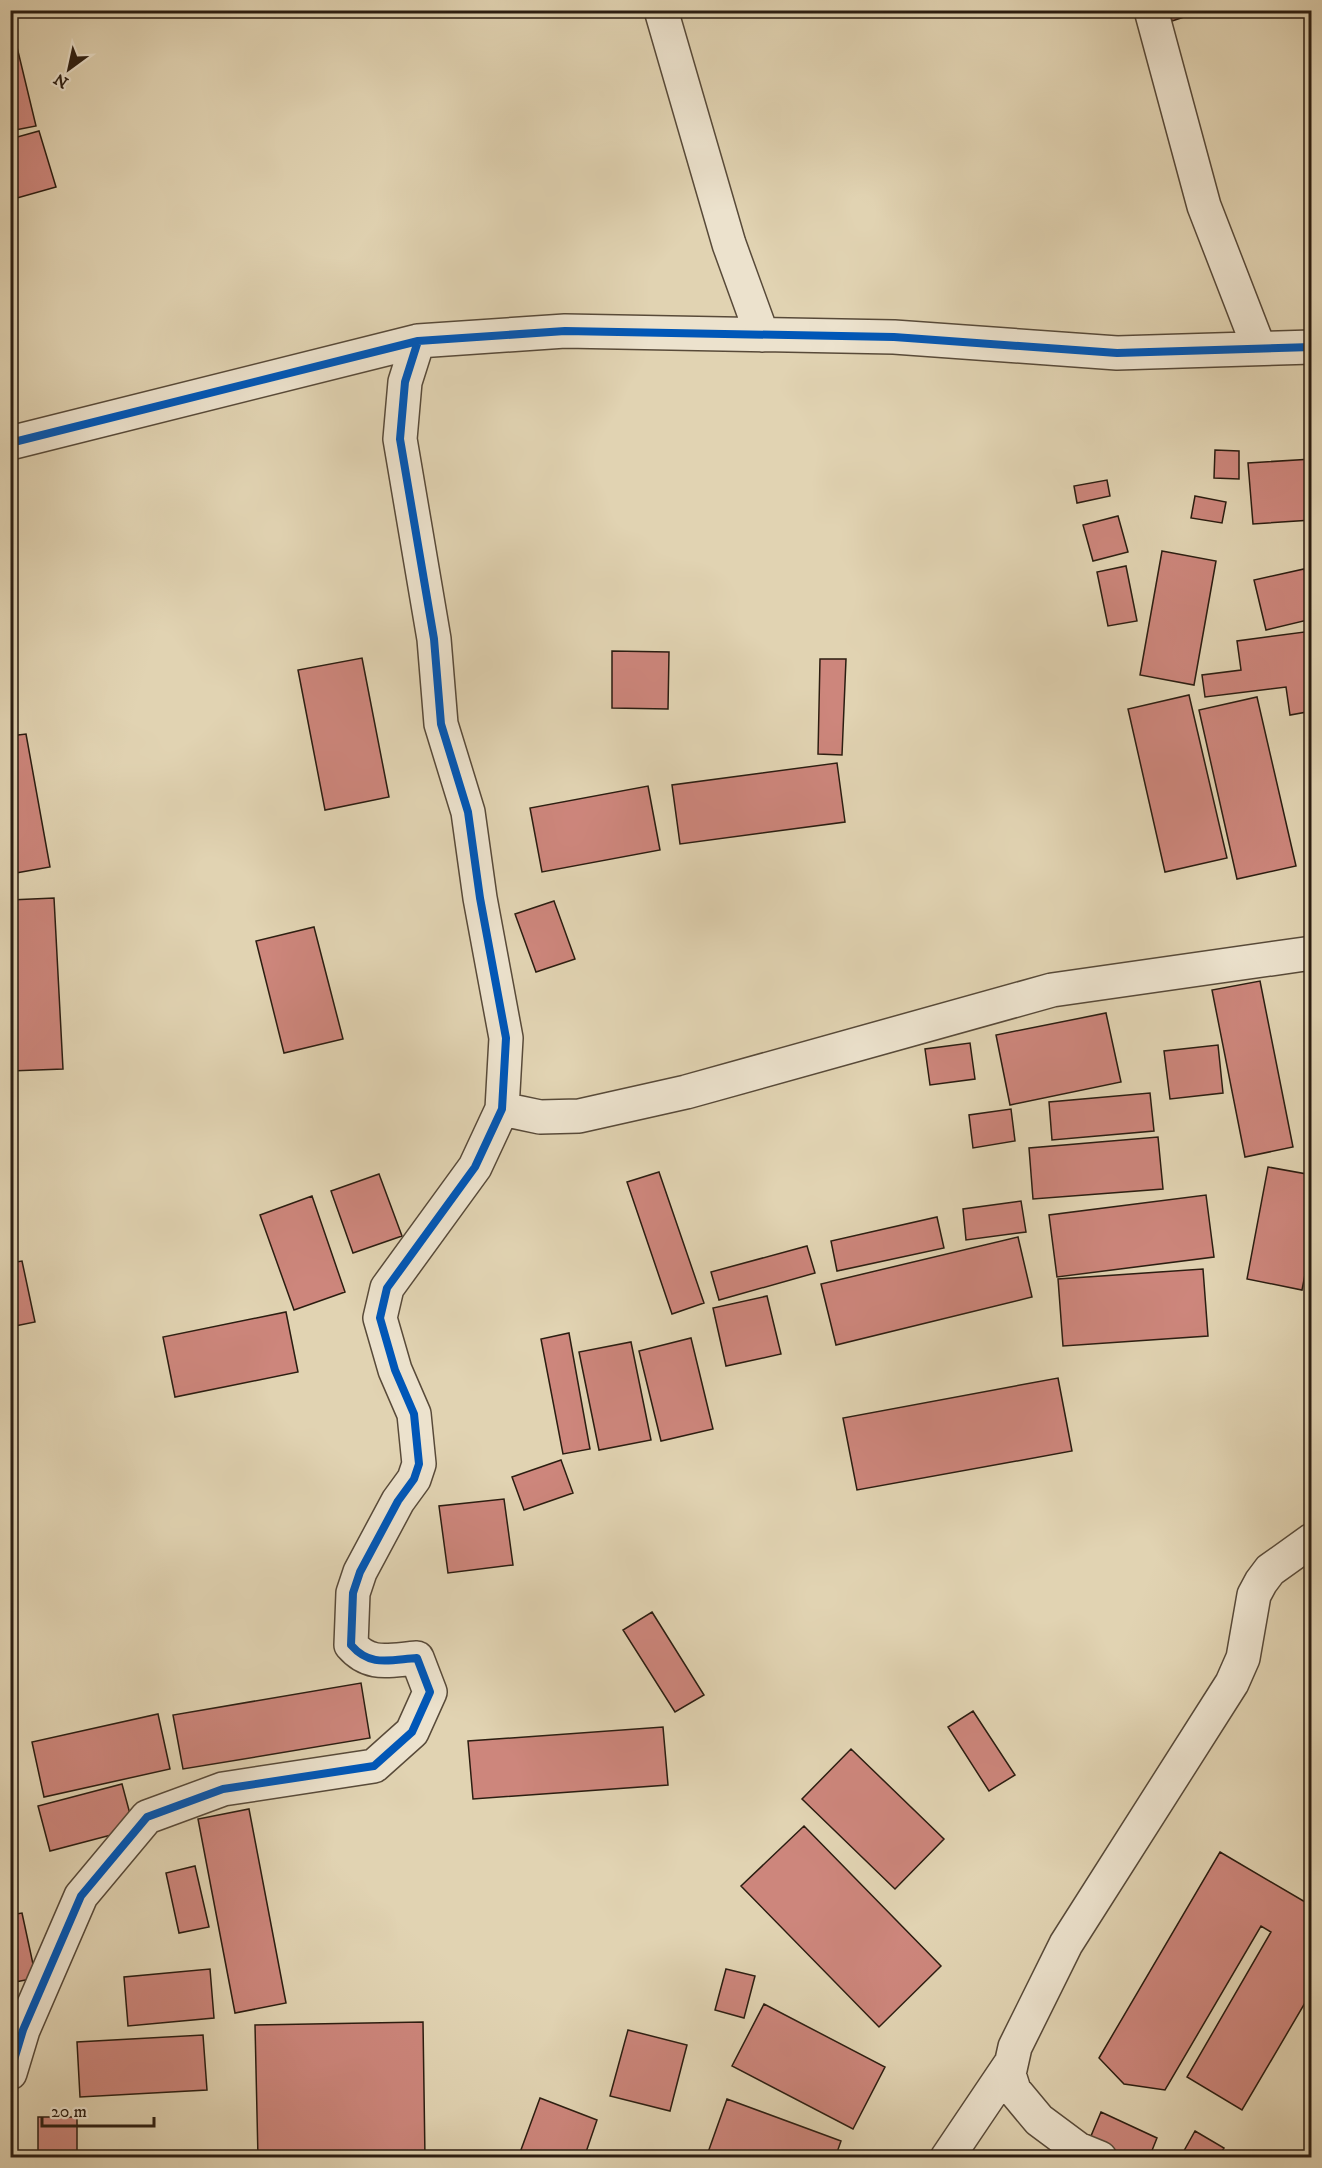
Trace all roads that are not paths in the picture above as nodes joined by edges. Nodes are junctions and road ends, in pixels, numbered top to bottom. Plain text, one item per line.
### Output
1 (661, 10) edge
2 (1151, 10) edge
3 (762, 335) junction
4 (418, 341) junction
5 (1311, 347) edge
6 (1259, 348) junction
7 (10, 443) edge
8 (1311, 953) edge
9 (502, 1108) junction
10 (1311, 1540) edge
11 (1011, 2063) junction
12 (10, 2073) edge
13 (946, 2157) edge
14 (1100, 2157) edge

1 - 3 street
2 - 6 street
3 - 4 street
3 - 6 street
4 - 7 street
4 - 9 street
5 - 6 street
8 - 9 street
9 - 12 street
10 - 11 street
11 - 13 street
11 - 14 street

